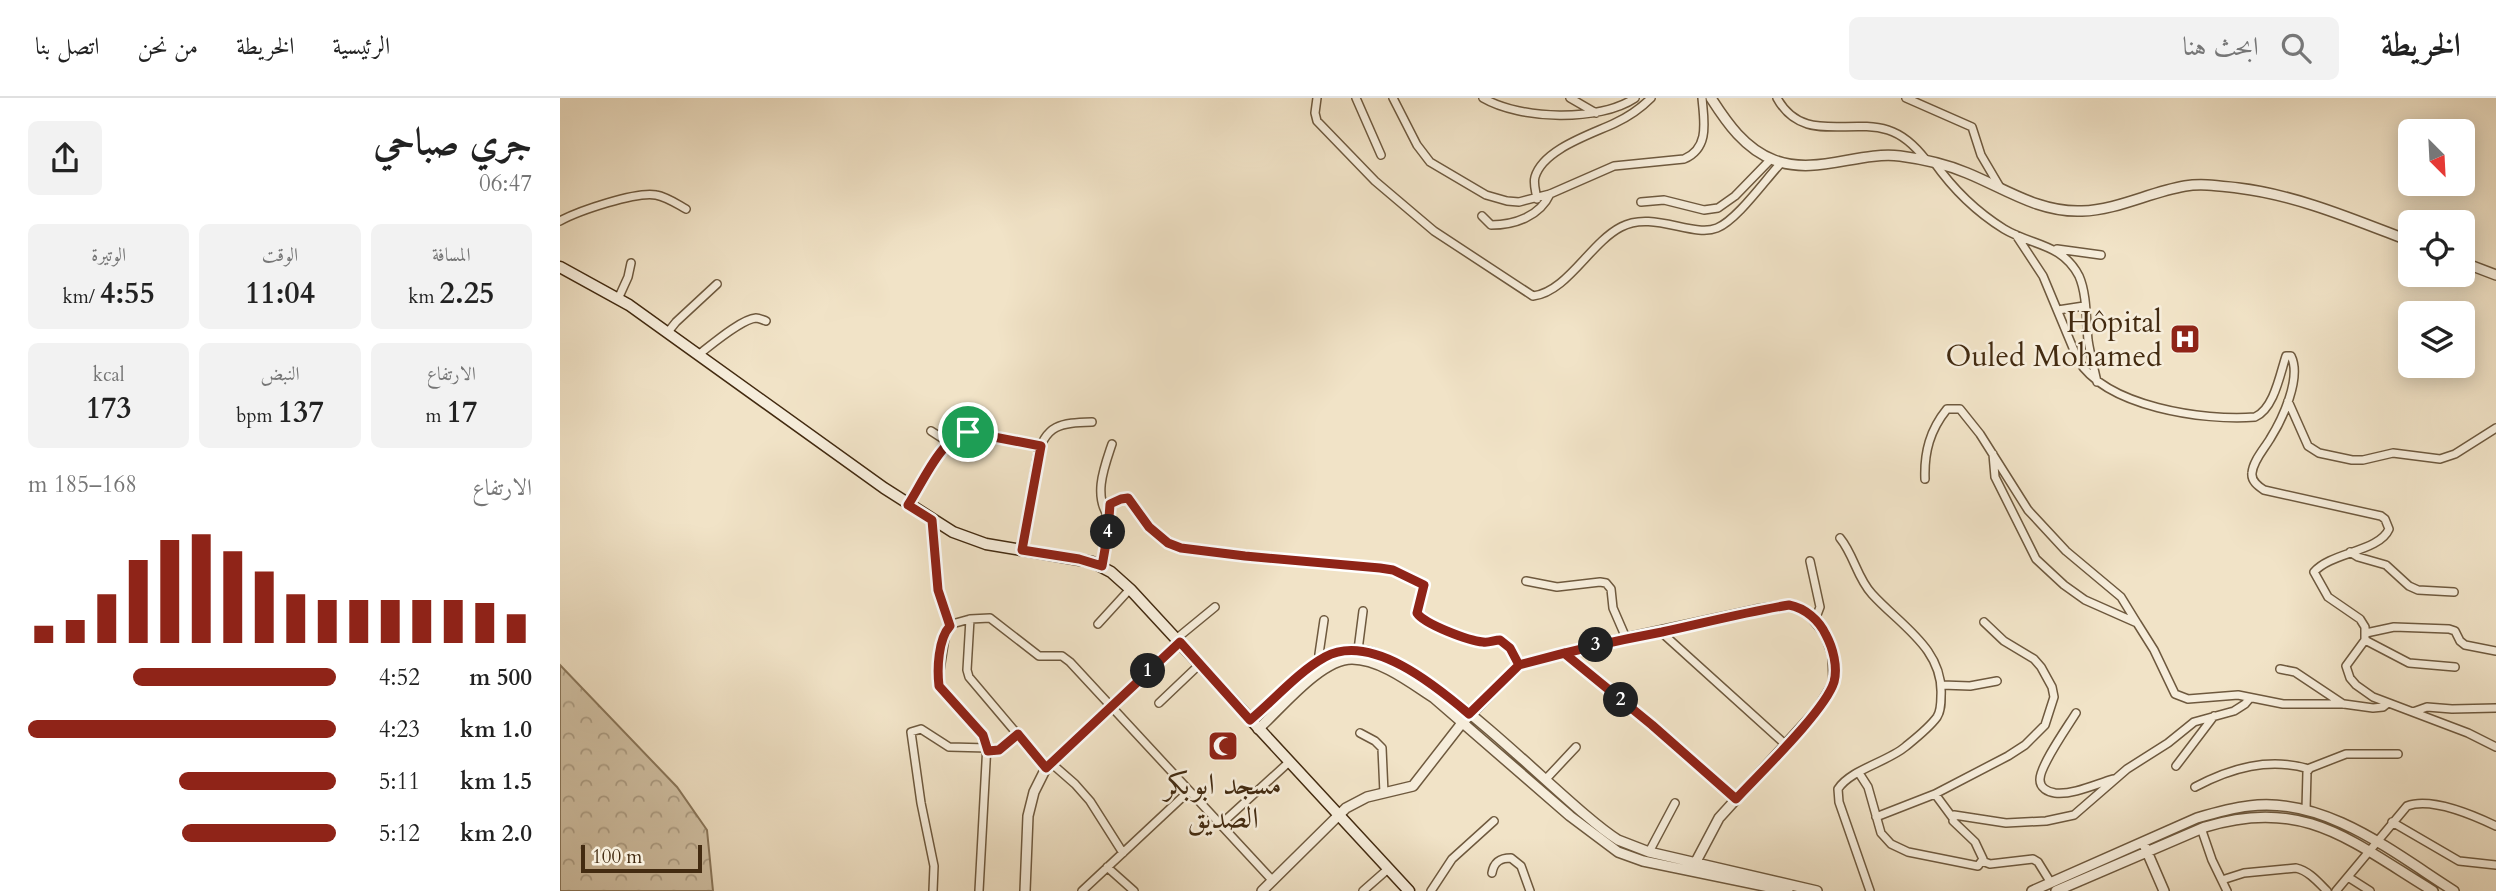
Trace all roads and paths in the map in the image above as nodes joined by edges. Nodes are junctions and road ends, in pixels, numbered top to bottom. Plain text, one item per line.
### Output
1 (1317, 98) edge
2 (1356, 98) edge
3 (1393, 98) edge
4 (1483, 98) edge
5 (1570, 98) edge
6 (1635, 98) edge
7 (1651, 98) edge
8 (1702, 98) edge
9 (1711, 98) edge
10 (1777, 98) edge
11 (1906, 98) edge
12 (1596, 113) junction
13 (1381, 155) dead end
14 (1771, 159) junction
15 (1930, 162) junction
16 (1781, 163) junction
17 (2001, 189) junction
18 (1550, 194) junction
19 (1537, 198) junction
20 (1641, 202) dead end
21 (687, 209) dead end
22 (1482, 216) dead end
23 (560, 221) edge
24 (2016, 235) junction
25 (2398, 236) edge
26 (2056, 249) junction
27 (2101, 255) dead end
28 (631, 263) dead end
29 (560, 267) edge
30 (2475, 267) edge
31 (2496, 275) edge
32 (717, 284) dead end
33 (618, 299) junction
34 (2084, 306) junction
35 (2058, 310) junction
36 (766, 321) dead end
37 (668, 332) junction
38 (2089, 347) junction
39 (2074, 350) junction
40 (698, 355) junction
41 (2097, 382) junction
42 (2288, 401) junction
43 (1092, 422) dead end
44 (2496, 428) edge
45 (931, 430) dead end
46 (947, 442) junction
47 (1112, 444) dead end
48 (1041, 446) junction
49 (1993, 454) junction
50 (1925, 478) dead end
51 (908, 505) junction
52 (1109, 518) junction
53 (932, 520) junction
54 (1840, 538) dead end
55 (1022, 550) junction
56 (2350, 552) junction
57 (1810, 561) dead end
58 (1102, 566) junction
59 (1526, 582) dead end
60 (1130, 589) junction
61 (2454, 592) dead end
62 (1214, 607) dead end
63 (1363, 611) dead end
64 (970, 619) junction
65 (1324, 620) dead end
66 (1815, 620) junction
67 (1983, 622) dead end
68 (2137, 623) junction
69 (1098, 624) dead end
70 (950, 626) junction
71 (1661, 632) junction
72 (2366, 636) junction
73 (1626, 638) junction
74 (1178, 640) junction
75 (1357, 650) junction
76 (2496, 651) edge
77 (1564, 653) junction
78 (1321, 659) junction
79 (1200, 664) junction
80 (1519, 665) junction
81 (2455, 667) dead end
82 (2280, 669) dead end
83 (1997, 681) dead end
84 (1942, 685) junction
85 (2250, 698) junction
86 (1159, 703) dead end
87 (2388, 703) junction
88 (2344, 704) junction
89 (1111, 705) junction
90 (2496, 708) edge
91 (2412, 712) junction
92 (2076, 713) dead end
93 (1469, 714) junction
94 (2214, 716) junction
95 (1250, 720) junction
96 (1462, 723) junction
97 (1258, 729) junction
98 (1360, 733) dead end
99 (1018, 734) junction
100 (1786, 745) junction
101 (2495, 746) edge
102 (1576, 747) dead end
103 (988, 749) junction
104 (2398, 754) dead end
105 (1288, 763) junction
106 (1048, 766) junction
107 (2176, 766) dead end
108 (2309, 769) junction
109 (1859, 773) junction
110 (2117, 777) junction
111 (1546, 779) junction
112 (2195, 786) dead end
113 (1189, 791) junction
114 (1384, 793) junction
115 (1936, 793) junction
116 (1736, 799) junction
117 (1675, 803) dead end
118 (2305, 809) junction
119 (1337, 816) junction
120 (1876, 817) junction
121 (1952, 817) junction
122 (1494, 821) dead end
123 (2392, 822) junction
124 (1220, 825) junction
125 (2496, 826) edge
126 (2201, 828) junction
127 (2375, 842) junction
128 (2144, 847) junction
129 (2368, 851) junction
130 (1649, 852) junction
131 (1123, 853) junction
132 (1982, 861) junction
133 (2496, 865) edge
134 (1107, 867) junction
135 (1692, 867) junction
136 (1388, 869) junction
137 (1492, 873) dead end
138 (2348, 877) junction
139 (2222, 880) junction
140 (1273, 881) junction
141 (2072, 883) edge
142 (2054, 887) edge
143 (933, 891) edge
144 (979, 891) edge
145 (1024, 891) edge
146 (1082, 891) edge
147 (1134, 891) edge
148 (1262, 891) edge
149 (1363, 891) edge
150 (1409, 891) edge
151 (1431, 891) edge
152 (1530, 891) edge
153 (1788, 891) edge
154 (1817, 891) edge
155 (1870, 891) edge
156 (2032, 891) edge
157 (2164, 891) edge
158 (2227, 891) edge
159 (2327, 891) edge
160 (2336, 891) edge
161 (2370, 891) edge
162 (2433, 891) edge
163 (2454, 891) edge

1 - 16 street
2 - 13 street
3 - 19 street
4 - 12 street
5 - 12 street
6 - 12 street
7 - 19 street
8 - 18 street
9 - 14 street
10 - 15 street
11 - 17 street
14 - 16 street
14 - 20 street
15 - 16 street
15 - 17 street
15 - 24 street
17 - 25 street
18 - 19 street
18 - 22 street
21 - 23 street
24 - 26 street
24 - 35 street
26 - 27 street
26 - 34 street
28 - 33 street
29 - 33 main road
30 - 31 street
32 - 37 street
33 - 37 main road
34 - 35 street
34 - 38 street
35 - 39 street
36 - 40 street
37 - 40 main road
38 - 39 street
38 - 41 street
39 - 41 street
40 - 51 main road
41 - 42 street
42 - 44 street
42 - 56 street
43 - 48 street
45 - 46 street
46 - 48 street
46 - 51 street
47 - 52 street
48 - 55 street
49 - 50 street
49 - 68 street
49 - 68 street
51 - 53 main road
52 - 58 street
52 - 80 street
53 - 55 main road
53 - 70 street
54 - 84 street
55 - 58 main road
56 - 61 street
56 - 72 street
57 - 66 street
58 - 60 main road
59 - 73 street
60 - 69 street
60 - 74 main road
62 - 74 street
63 - 75 street
64 - 70 street
64 - 89 street
64 - 99 street
65 - 78 street
66 - 71 street
66 - 100 street
67 - 115 street
68 - 85 street
70 - 103 street
71 - 73 street
71 - 100 street
72 - 76 street
72 - 81 street
72 - 87 street
73 - 77 street
74 - 79 main road
74 - 89 street
75 - 78 street
75 - 93 street
77 - 80 street
77 - 116 street
78 - 95 street
79 - 86 street
79 - 95 main road
80 - 93 street
82 - 88 street
83 - 84 street
84 - 109 street
85 - 88 street
85 - 94 street
87 - 88 street
87 - 91 street
89 - 106 street
89 - 113 street
90 - 91 street
91 - 101 street
92 - 110 street
93 - 96 street
93 - 111 street
94 - 107 street
94 - 110 street
95 - 97 main road
96 - 97 street
96 - 114 street
96 - 135 street
97 - 105 main road
98 - 114 street
99 - 103 street
99 - 106 street
100 - 116 street
102 - 111 street
103 - 143 street
103 - 144 street
104 - 108 street
105 - 119 main road
105 - 124 street
106 - 131 street
106 - 145 street
108 - 112 street
108 - 118 street
109 - 120 street
109 - 155 street
110 - 121 street
111 - 130 street
113 - 124 street
113 - 131 street
114 - 119 street
115 - 120 street
115 - 121 street
116 - 135 street
117 - 130 street
118 - 127 street
118 - 128 street
119 - 136 main road
119 - 140 street
120 - 132 street
121 - 132 street
122 - 151 street
123 - 125 street
123 - 127 street
123 - 133 street
124 - 140 street
126 - 128 street
126 - 129 street
126 - 139 street
127 - 129 street
127 - 163 street
128 - 141 street
128 - 157 street
129 - 138 street
129 - 162 street
130 - 135 street
131 - 134 street
132 - 142 street
134 - 146 street
134 - 147 street
135 - 153 street
135 - 154 street
136 - 149 street
136 - 150 main road
137 - 152 street
138 - 160 street
138 - 161 street
139 - 158 street
139 - 159 street
140 - 148 street
141 - 142 street
142 - 156 street

